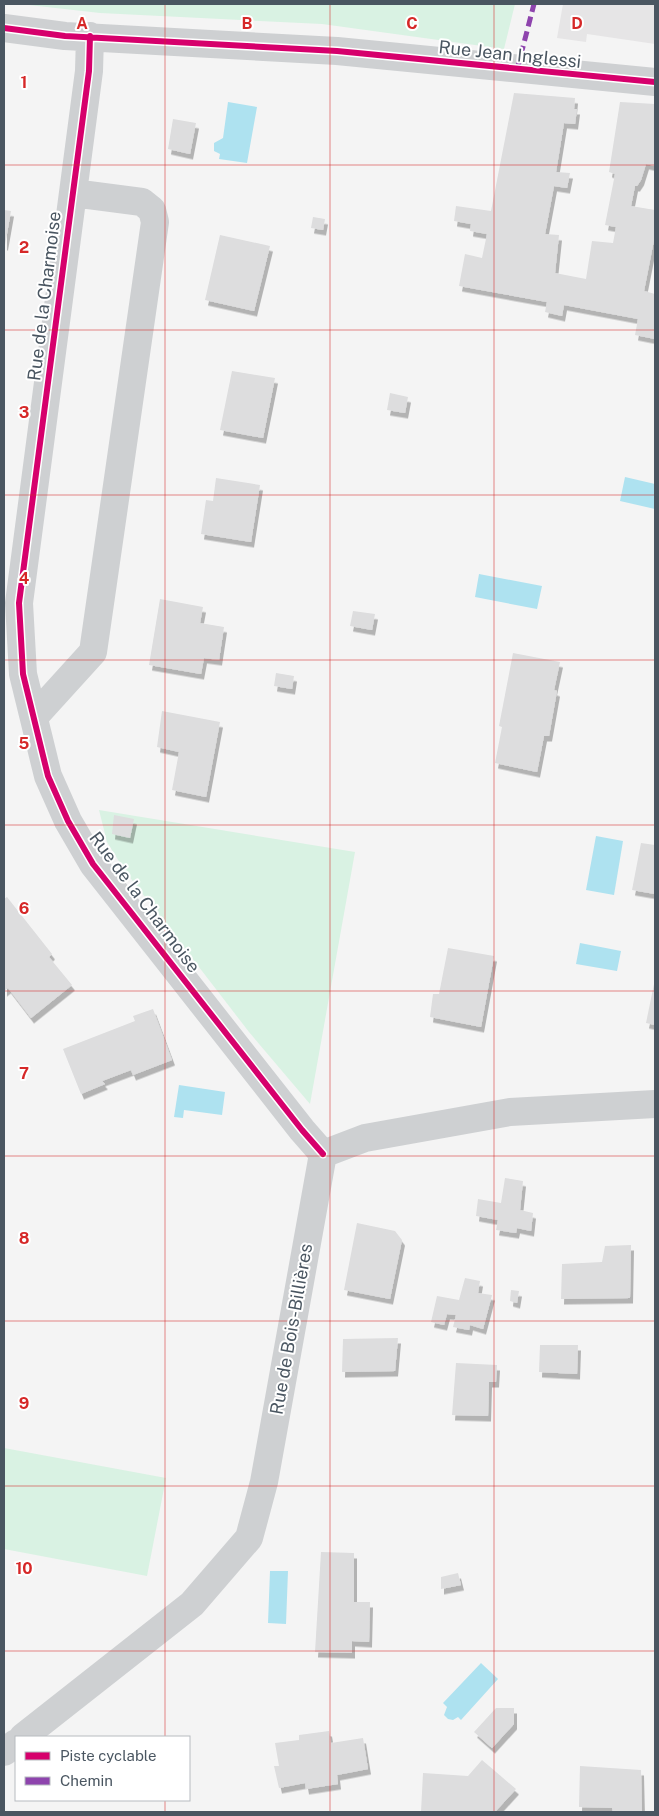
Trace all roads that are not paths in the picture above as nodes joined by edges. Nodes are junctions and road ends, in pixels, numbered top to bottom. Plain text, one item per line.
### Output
1 (4, 28) edge
2 (90, 36) junction
3 (655, 82) edge
4 (73, 193) junction
5 (34, 717) junction
6 (655, 1104) edge
7 (324, 1154) junction
8 (24, 1736) edge
9 (15, 1744) edge
10 (4, 1752) edge

1 - 2 street, Rue Jean Inglessi
2 - 3 street, Rue Jean Inglessi
2 - 4 street, Rue de la Charmoise
4 - 5 street, Rue de la Charmoise
4 - 5 street, Rue de la Charmoise
5 - 7 street, Rue de la Charmoise
6 - 7 street
7 - 8 street, Rue de Bois-Billières
9 - 10 street

